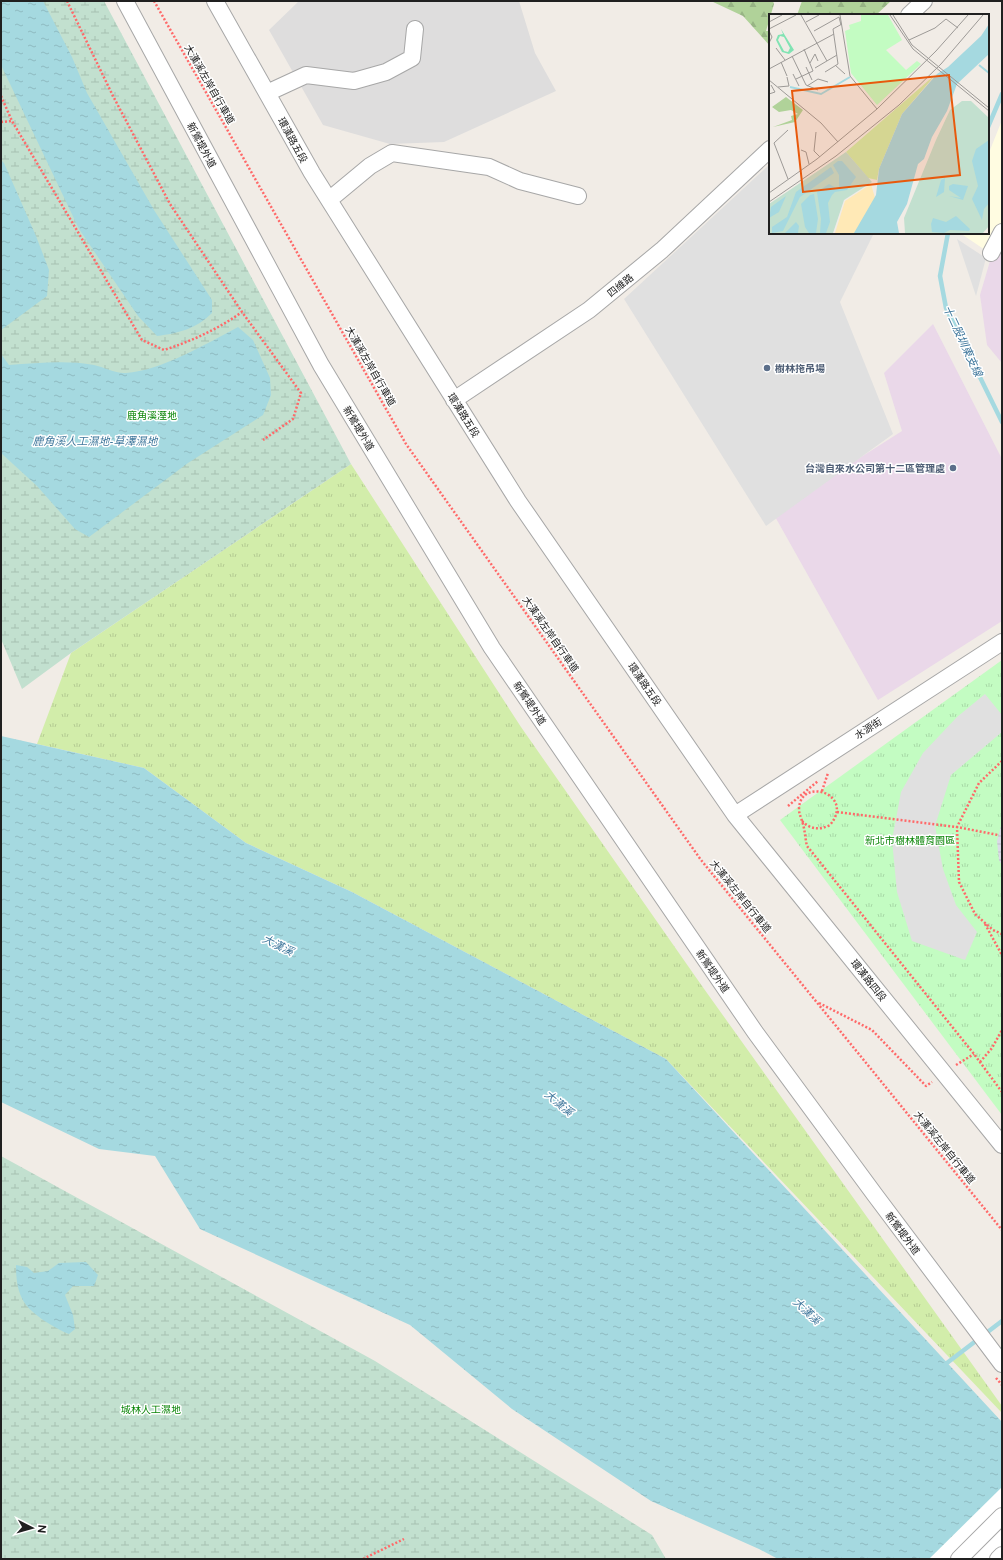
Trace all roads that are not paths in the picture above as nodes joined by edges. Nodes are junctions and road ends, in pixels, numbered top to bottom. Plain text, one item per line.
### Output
1 (125, 1) edge
2 (215, 1) edge
3 (924, 1) edge
4 (910, 14) edge
5 (415, 29) dead end
6 (267, 93) junction
7 (769, 150) edge
8 (578, 196) dead end
9 (329, 200) junction
10 (1002, 232) edge
11 (991, 253) dead end
12 (454, 400) junction
13 (1002, 642) edge
14 (736, 815) junction
15 (1002, 1145) edge
16 (1001, 1362) edge
17 (1002, 1516) edge
18 (1002, 1555) edge
19 (959, 1559) edge
20 (998, 1559) edge

1 - 16 street, 新鶯堤外道
2 - 6 street, 環漢路五段
3 - 4 street
5 - 6 street
6 - 9 street, 環漢路五段
7 - 12 street, 四維路
8 - 9 street
9 - 12 street, 環漢路五段
10 - 11 street
12 - 14 street, 環漢路五段
13 - 14 street, 水源街
14 - 15 street, 環漢路四段
17 - 19 street
18 - 20 street

